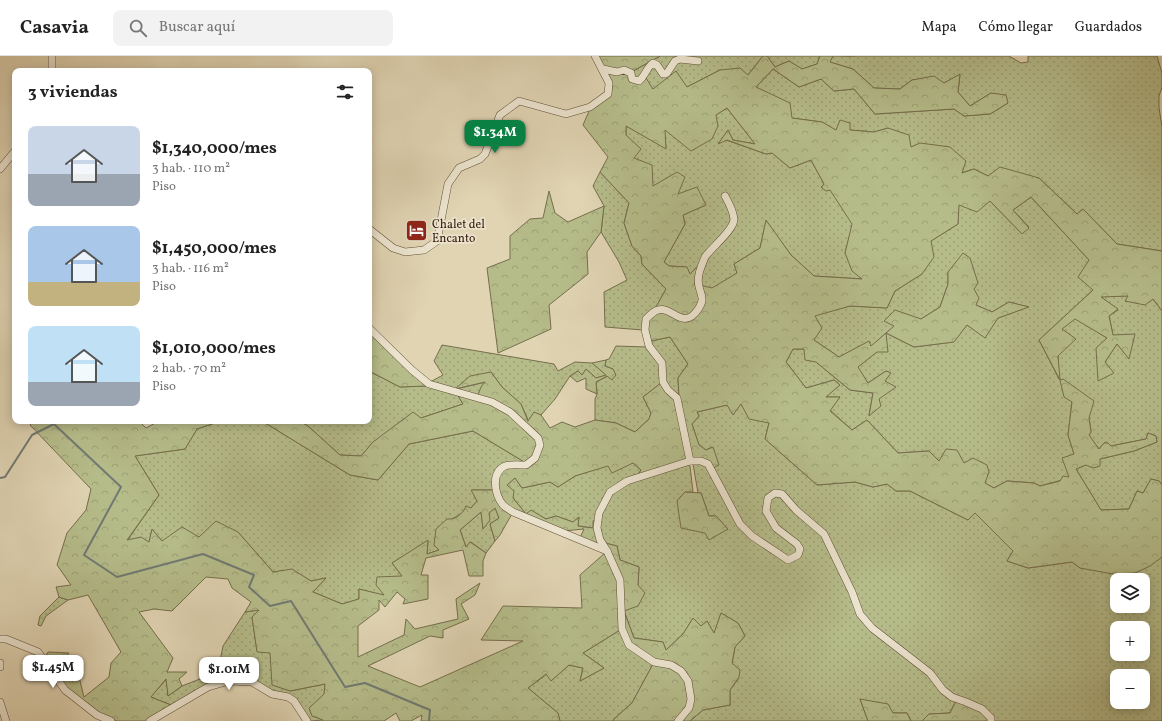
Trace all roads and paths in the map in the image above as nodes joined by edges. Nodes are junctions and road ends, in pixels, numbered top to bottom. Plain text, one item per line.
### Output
1 (52, 56) edge
2 (595, 56) edge
3 (698, 61) dead end
4 (52, 68) edge
5 (603, 69) junction
6 (12, 155) edge
7 (0, 170) edge
8 (725, 196) dead end
9 (372, 231) edge
10 (372, 331) edge
11 (690, 462) junction
12 (607, 551) junction
13 (0, 639) edge
14 (0, 663) edge
15 (0, 667) edge
16 (0, 702) edge
17 (6, 721) edge
18 (111, 721) edge
19 (150, 721) edge
20 (307, 721) edge
21 (678, 721) edge
22 (991, 721) edge

1 - 4 street
2 - 5 street
3 - 5 street
5 - 9 street
6 - 7 street
8 - 11 street
10 - 12 street
11 - 12 street
11 - 22 street
12 - 21 street
13 - 18 street
14 - 15 street
16 - 17 street
19 - 20 street

